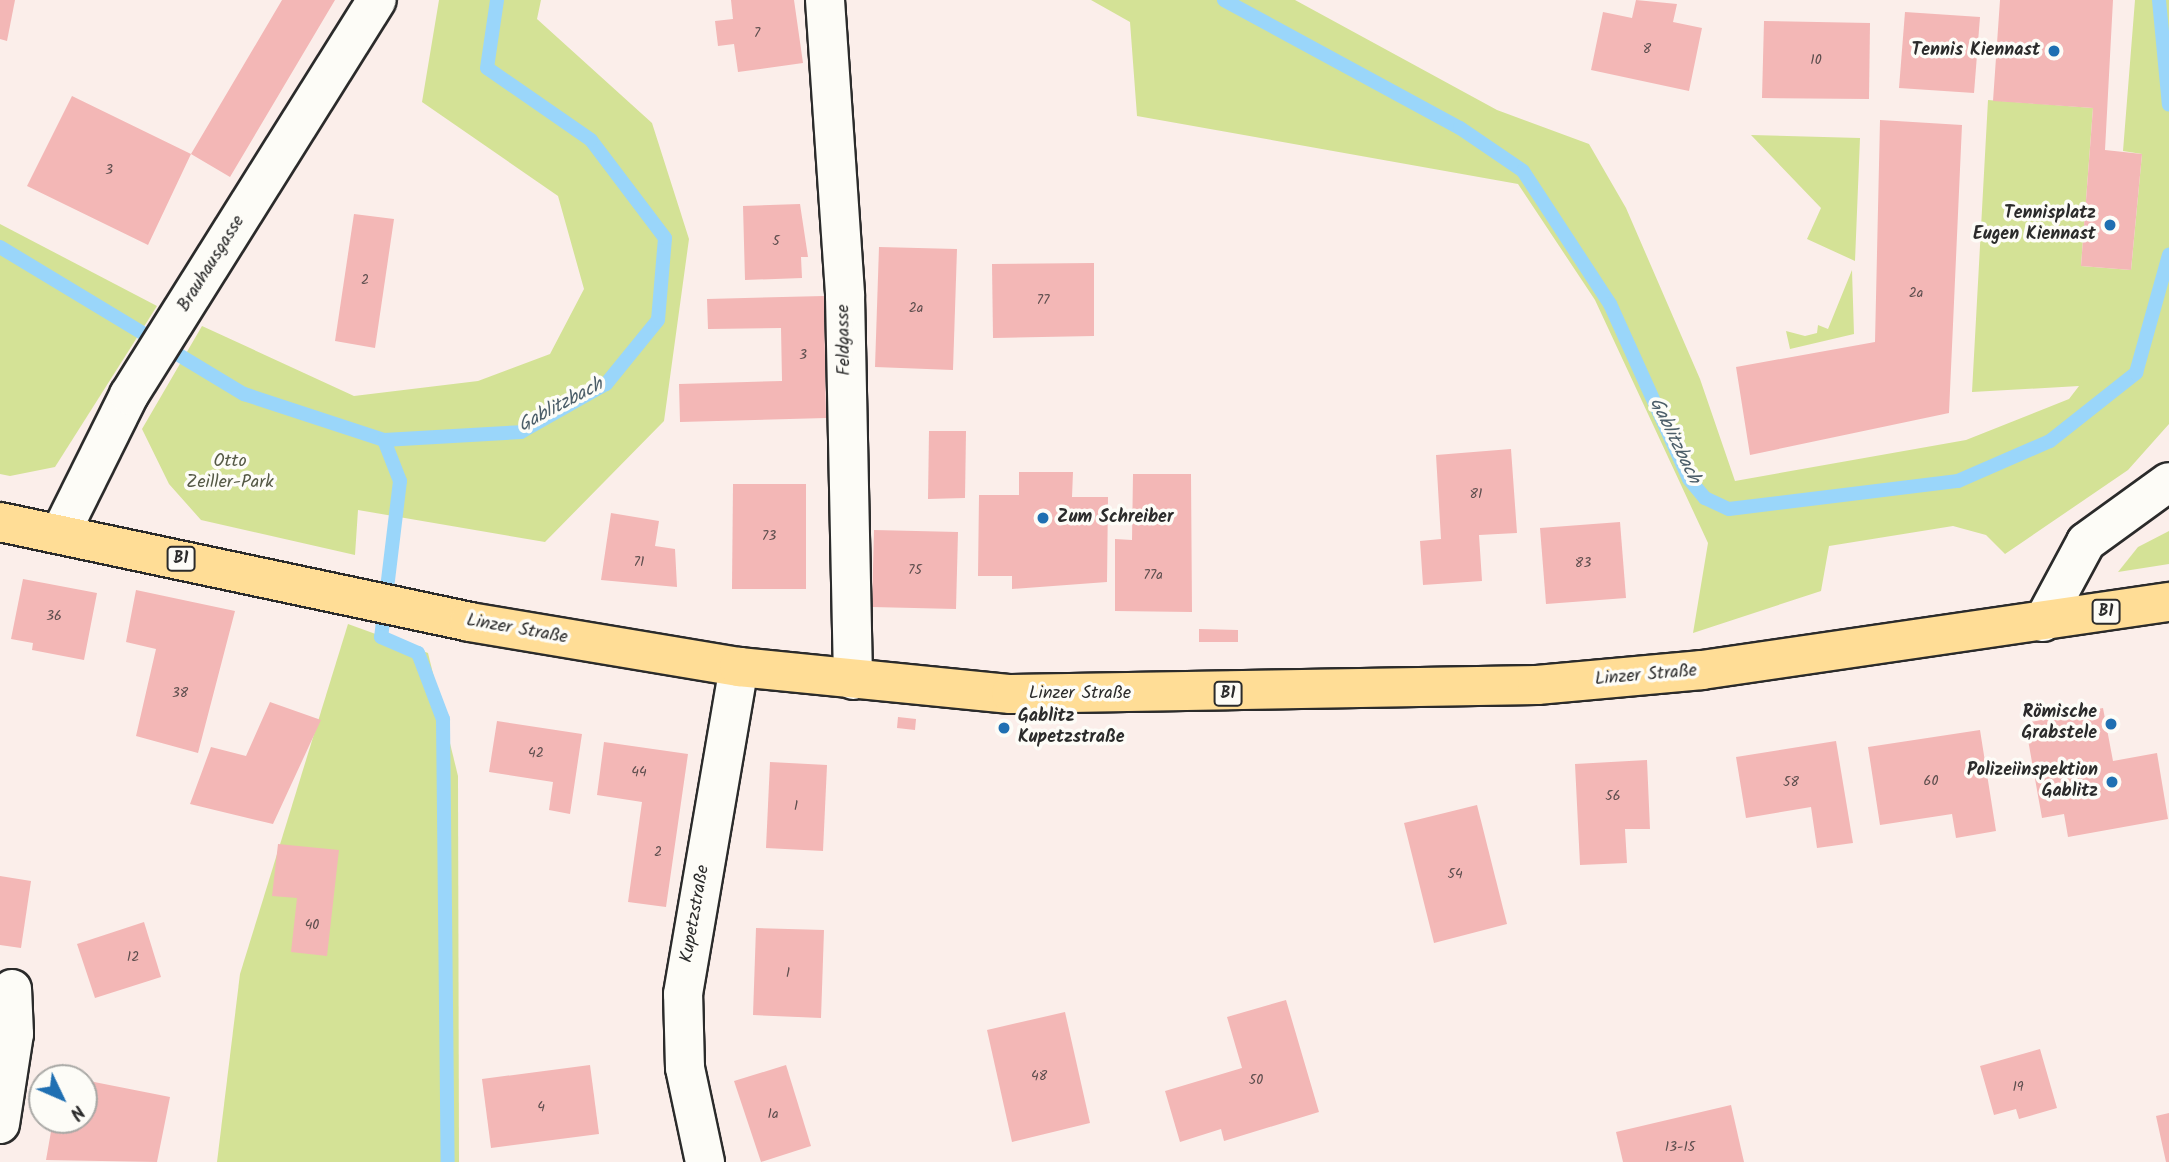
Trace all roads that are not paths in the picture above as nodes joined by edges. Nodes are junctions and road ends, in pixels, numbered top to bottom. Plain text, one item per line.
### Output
1 (377, 0) edge
2 (825, 0) edge
3 (2169, 482) edge
4 (0, 522) edge
5 (60, 534) junction
6 (2169, 602) edge
7 (2043, 622) junction
8 (739, 667) junction
9 (853, 680) junction
10 (12, 989) dead end
11 (0, 1124) edge
12 (705, 1162) edge

1 - 5 street, Brauhausgasse
2 - 9 street, Feldgasse
3 - 7 street
4 - 5 main road, Linzer Straße / B1
5 - 8 main road, Linzer Straße / B1
6 - 7 main road, Linzer Straße / B1
7 - 9 main road, Linzer Straße / B1
8 - 9 main road, Linzer Straße / B1
8 - 12 street, Kupetzstraße
10 - 11 street

